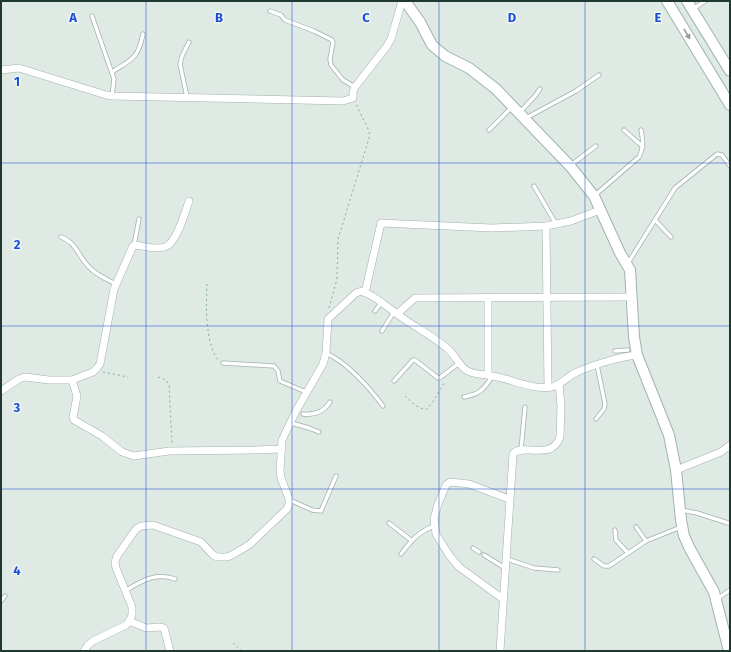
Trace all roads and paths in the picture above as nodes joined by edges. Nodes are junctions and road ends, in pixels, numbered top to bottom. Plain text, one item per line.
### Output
1 (402, 1) edge
2 (405, 1) edge
3 (667, 1) edge
4 (705, 1) edge
5 (689, 5) edge
6 (270, 11) dead end
7 (92, 16) dead end
8 (143, 34) dead end
9 (190, 42) dead end
10 (1, 70) edge
11 (730, 71) edge
12 (112, 72) junction
13 (599, 75) dead end
14 (355, 86) junction
15 (540, 89) dead end
16 (112, 96) junction
17 (187, 97) junction
18 (353, 98) junction
19 (730, 105) edge
20 (519, 113) junction
21 (489, 130) dead end
22 (624, 130) dead end
23 (641, 130) dead end
24 (596, 146) dead end
25 (643, 147) junction
26 (570, 166) junction
27 (730, 166) edge
28 (534, 186) dead end
29 (594, 196) junction
30 (189, 201) dead end
31 (600, 210) junction
32 (139, 220) dead end
33 (654, 220) junction
34 (556, 224) junction
35 (546, 226) junction
36 (61, 237) dead end
37 (671, 237) dead end
38 (134, 245) junction
39 (627, 265) junction
40 (116, 284) junction
41 (207, 284) dead end
42 (365, 293) junction
43 (488, 297) junction
44 (547, 297) junction
45 (632, 297) junction
46 (381, 303) junction
47 (375, 311) dead end
48 (395, 313) junction
49 (328, 319) junction
50 (382, 331) dead end
51 (615, 351) dead end
52 (633, 351) junction
53 (326, 354) junction
54 (223, 363) joint
55 (459, 363) junction
56 (597, 365) junction
57 (97, 368) junction
58 (452, 369) junction
59 (490, 376) junction
60 (128, 377) dead end
61 (158, 377) dead end
62 (72, 380) junction
63 (394, 381) dead end
64 (559, 384) junction
65 (548, 387) junction
66 (1, 391) edge
67 (307, 393) junction
68 (405, 396) dead end
69 (464, 397) dead end
70 (330, 402) dead end
71 (384, 406) dead end
72 (525, 407) dead end
73 (299, 412) junction
74 (596, 418) dead end
75 (291, 423) junction
76 (319, 432) dead end
77 (730, 445) edge
78 (281, 448) junction
79 (172, 451) junction
80 (521, 451) junction
81 (676, 470) junction
82 (336, 476) dead end
83 (289, 499) junction
84 (509, 499) junction
85 (680, 510) junction
86 (389, 523) dead end
87 (728, 523) dead end
88 (434, 526) junction
89 (682, 526) junction
90 (636, 527) dead end
91 (615, 530) dead end
92 (412, 541) junction
93 (646, 541) junction
94 (472, 548) dead end
95 (479, 552) dead end
96 (628, 553) junction
97 (401, 554) dead end
98 (484, 555) dead end
99 (506, 558) junction
100 (594, 560) dead end
101 (505, 568) junction
102 (558, 570) dead end
103 (175, 579) dead end
104 (730, 590) edge
105 (125, 591) junction
106 (5, 596) dead end
107 (503, 599) junction
108 (716, 599) junction
109 (1, 600) edge
110 (130, 621) junction
111 (233, 643) dead end
112 (84, 651) edge
113 (170, 651) edge
114 (242, 651) edge
115 (500, 651) edge
116 (729, 651) edge

1 - 14 street
2 - 20 street
3 -> 19 street
4 - 5 lane
5 - 11 street
6 - 14 lane
7 - 12 lane
8 - 12 lane
9 - 17 lane
10 - 16 street
12 - 16 lane
13 - 20 lane
14 - 18 street
15 - 20 lane
16 - 17 street
17 - 18 street
18 - 49 path
20 - 21 lane
20 - 26 street
22 - 25 lane
23 - 25 lane
24 - 26 lane
25 - 29 lane
26 - 29 street
27 - 33 lane
28 - 34 lane
29 - 31 street
30 - 38 street
31 - 34 street
31 - 39 street
32 - 38 lane
33 - 37 lane
33 - 39 lane
34 - 35 street
35 - 42 street
35 - 44 street
36 - 40 lane
38 - 40 street
39 - 45 street
40 - 57 street
41 - 54 path
42 - 46 street
42 - 49 street
43 - 44 street
43 - 48 street
43 - 59 street
44 - 45 street
44 - 65 street
45 - 52 street
46 - 47 lane
46 - 48 street
48 - 50 lane
48 - 55 street
49 - 53 street
51 - 52 lane
52 - 56 street
52 - 81 street
53 - 67 street
53 - 71 lane
54 - 67 lane
55 - 58 lane
55 - 59 street
56 - 64 street
56 - 74 lane
57 - 60 path
57 - 62 street
58 - 63 lane
58 - 68 path
59 - 65 street
59 - 69 lane
61 - 79 path
62 - 66 street
62 - 79 street
64 - 65 street
64 - 80 street
67 - 73 street
70 - 73 lane
72 - 80 lane
73 - 75 street
75 - 76 lane
75 - 78 street
77 - 81 street
78 - 79 street
78 - 83 street
80 - 84 street
81 - 85 street
82 - 83 lane
83 - 105 street
84 - 88 street
84 - 99 street
85 - 87 lane
85 - 89 street
86 - 92 lane
88 - 92 lane
88 - 107 street
89 - 93 lane
89 - 108 street
90 - 93 lane
91 - 96 lane
92 - 97 lane
93 - 96 lane
94 - 95 lane
96 - 100 lane
98 - 101 lane
99 - 101 street
99 - 102 lane
101 - 107 street
103 - 105 lane
104 - 108 lane
105 - 110 street
106 - 109 lane
107 - 115 street
108 - 116 street
110 - 112 street
110 - 113 street
111 - 114 path

